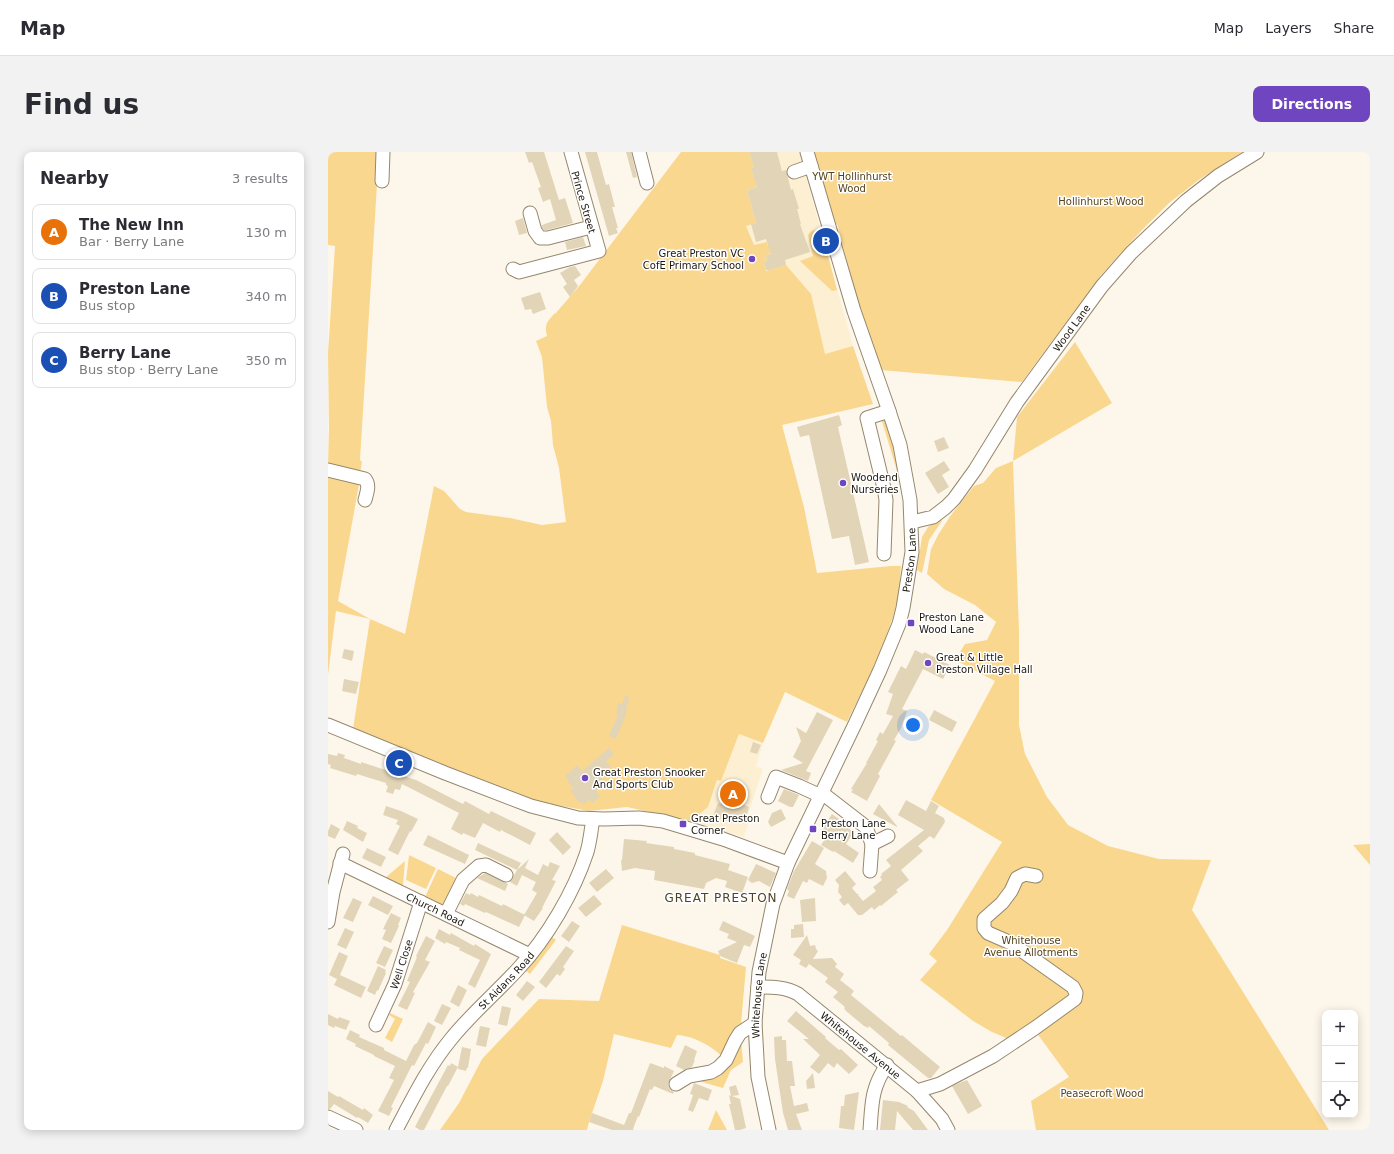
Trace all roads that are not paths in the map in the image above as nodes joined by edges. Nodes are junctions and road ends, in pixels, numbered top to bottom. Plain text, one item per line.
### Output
1 (383, 152) edge
2 (571, 152) edge
3 (639, 152) edge
4 (807, 152) edge
5 (1257, 152) edge
6 (811, 166) junction
7 (794, 172) dead end
8 (382, 181) dead end
9 (647, 183) dead end
10 (530, 213) dead end
11 (591, 227) junction
12 (513, 269) dead end
13 (889, 411) junction
14 (328, 470) edge
15 (365, 500) dead end
16 (912, 522) junction
17 (884, 554) dead end
18 (328, 725) edge
19 (822, 795) junction
20 (768, 797) dead end
21 (593, 819) junction
22 (888, 836) dead end
23 (872, 844) junction
24 (788, 863) junction
25 (870, 871) dead end
26 (506, 875) dead end
27 (1036, 876) dead end
28 (421, 902) junction
29 (446, 914) junction
30 (328, 922) edge
31 (530, 955) junction
32 (758, 987) junction
33 (755, 1023) junction
34 (376, 1024) dead end
35 (887, 1065) junction
36 (676, 1084) dead end
37 (917, 1091) junction
38 (328, 1117) edge
39 (356, 1130) edge
40 (396, 1130) edge
41 (769, 1130) edge
42 (870, 1130) edge
43 (948, 1130) edge

1 - 8 street
2 - 11 street, Prince Street
3 - 9 street
4 - 6 street, Preston Lane
5 - 16 street, Wood Lane
6 - 7 street
6 - 13 street, Preston Lane
10 - 11 street
11 - 12 street, Prince Street
13 - 16 street, Preston Lane
13 - 17 street
14 - 15 street
16 - 19 street, Preston Lane
18 - 21 street
19 - 20 street
19 - 23 street
19 - 24 street, Preston Lane
21 - 24 street
21 - 31 street, St Aidans Road
22 - 23 street
23 - 25 street
24 - 32 street, Whitehouse Lane
26 - 29 street
27 - 37 street
28 - 29 street, Church Road
28 - 30 street, Church Road
28 - 34 street, Well Close
29 - 31 street, Church Road
31 - 40 street, St Aidans Road
32 - 33 street, Whitehouse Lane
32 - 35 street, Whitehouse Avenue
33 - 36 street
33 - 41 street, Whitehouse Lane
35 - 37 street, Whitehouse Avenue
35 - 42 street
37 - 43 street, Whitehouse Avenue
38 - 39 street

